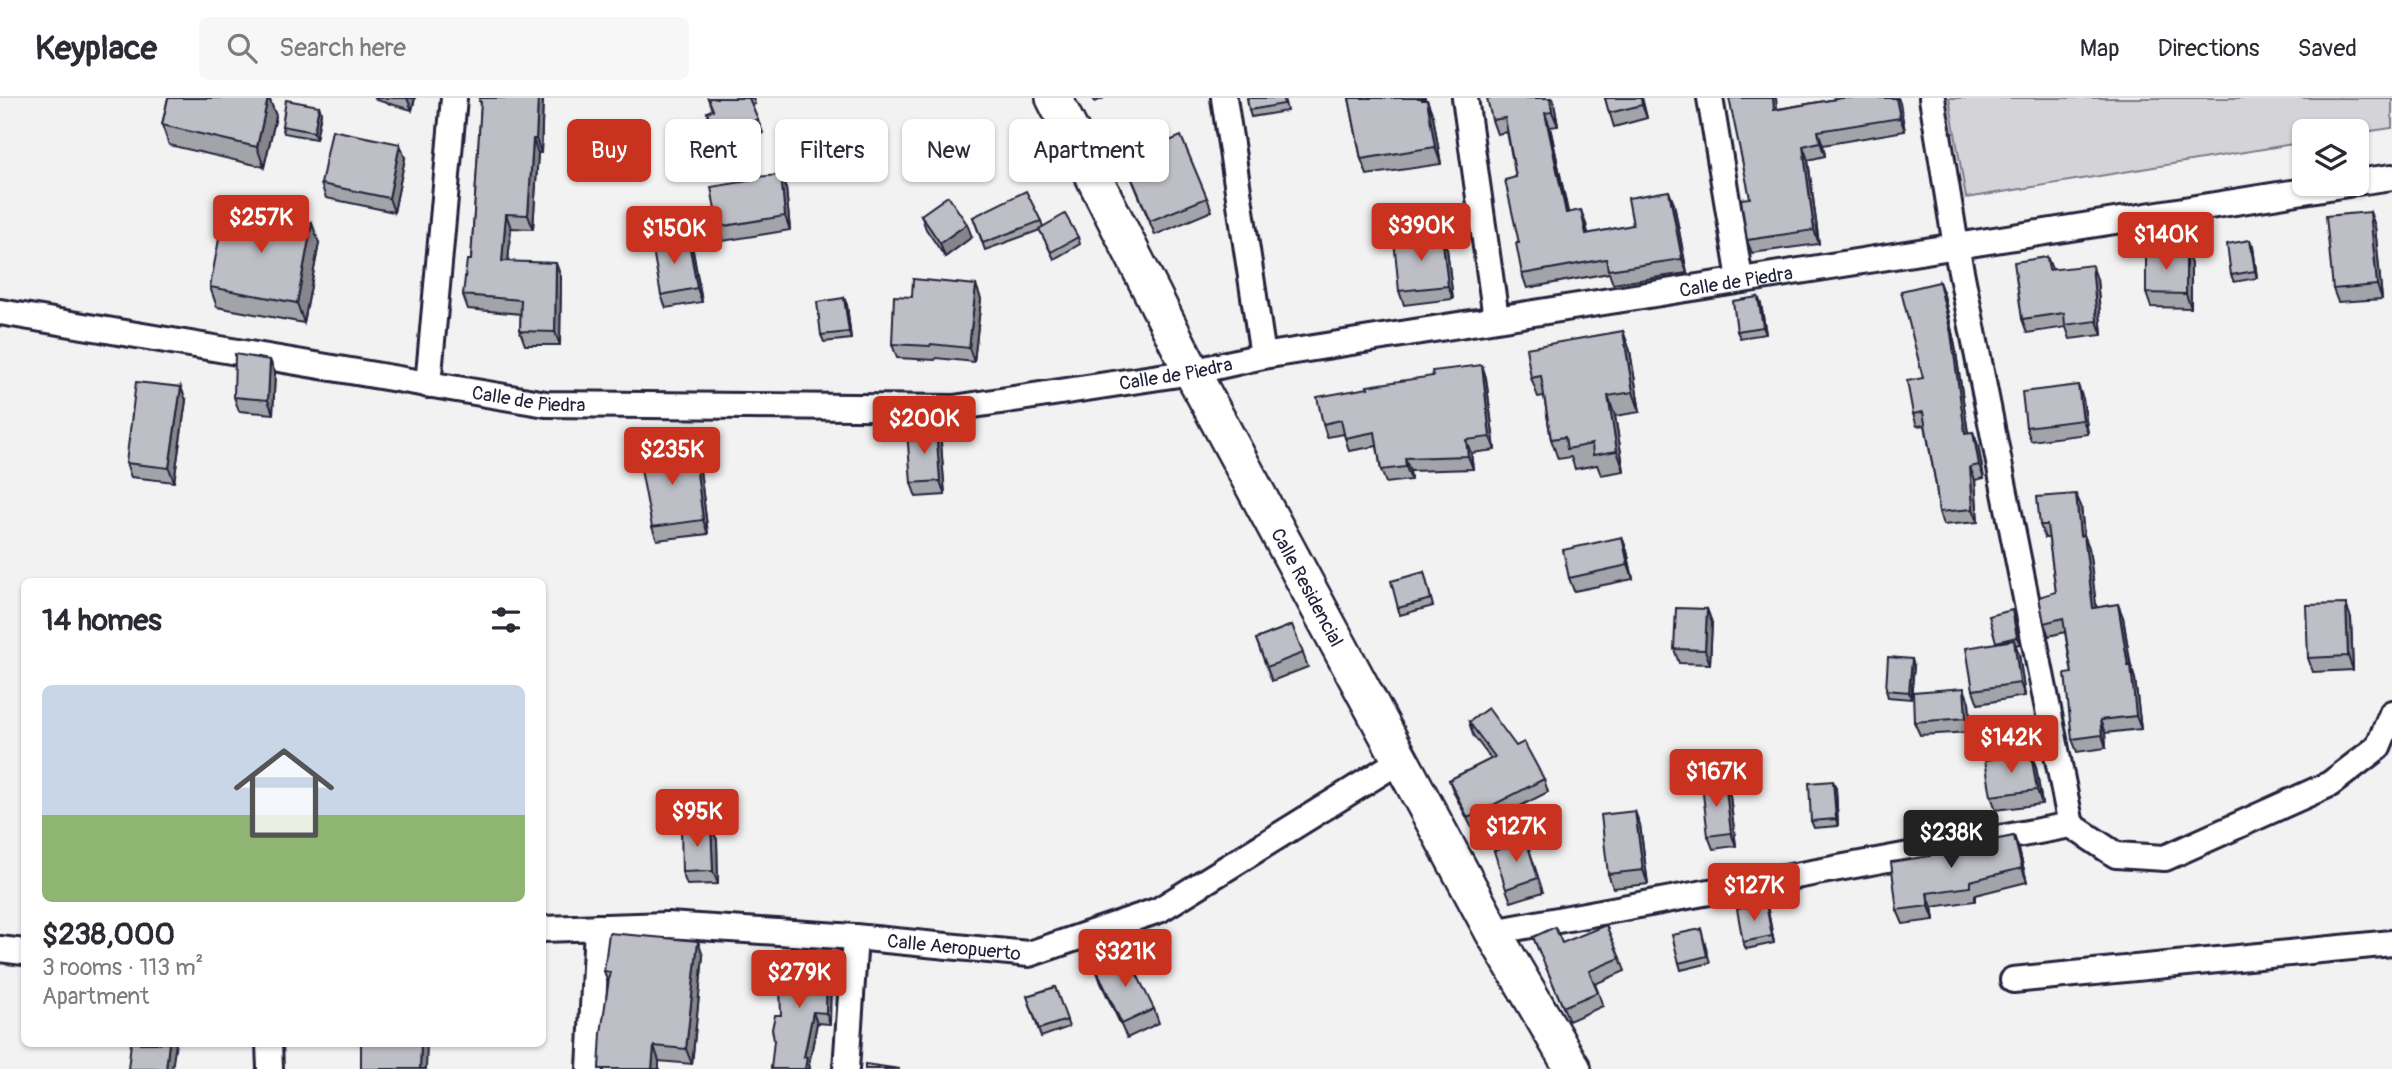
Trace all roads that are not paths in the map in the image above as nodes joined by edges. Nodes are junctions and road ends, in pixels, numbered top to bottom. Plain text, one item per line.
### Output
1 (454, 98) edge
2 (1054, 98) edge
3 (1224, 98) edge
4 (1465, 98) edge
5 (1710, 98) edge
6 (1933, 98) edge
7 (2392, 177) edge
8 (2369, 180) edge
9 (2292, 193) edge
10 (1956, 246) junction
11 (1740, 279) junction
12 (0, 312) edge
13 (1496, 318) junction
14 (1263, 356) junction
15 (1192, 372) junction
16 (428, 385) junction
17 (2392, 713) edge
18 (1401, 760) junction
19 (2071, 825) junction
20 (597, 928) junction
21 (546, 929) edge
22 (1493, 932) junction
23 (855, 937) junction
24 (2392, 943) edge
25 (0, 949) edge
26 (21, 952) edge
27 (2013, 980) dead end
28 (269, 1047) edge
29 (270, 1069) edge
30 (590, 1069) edge
31 (846, 1069) edge
32 (1573, 1069) edge

1 - 16 street
2 - 15 main road, Calle Residencial
3 - 14 street
4 - 13 street
5 - 11 street
6 - 10 street
7 - 8 street
9 - 10 street, Calle de Piedra
10 - 11 street, Calle de Piedra
10 - 19 street
11 - 13 street, Calle de Piedra
12 - 16 street, Calle de Piedra
13 - 14 street, Calle de Piedra
14 - 15 street, Calle de Piedra
15 - 16 street, Calle de Piedra
15 - 18 main road, Calle Residencial
17 - 19 street
18 - 22 main road, Calle Residencial
18 - 23 street, Calle Aeropuerto
19 - 22 street
20 - 21 street, Calle Aeropuerto
20 - 23 street, Calle Aeropuerto
20 - 30 street
22 - 32 main road, Calle Residencial
23 - 31 street
24 - 27 street
25 - 26 street
28 - 29 street

